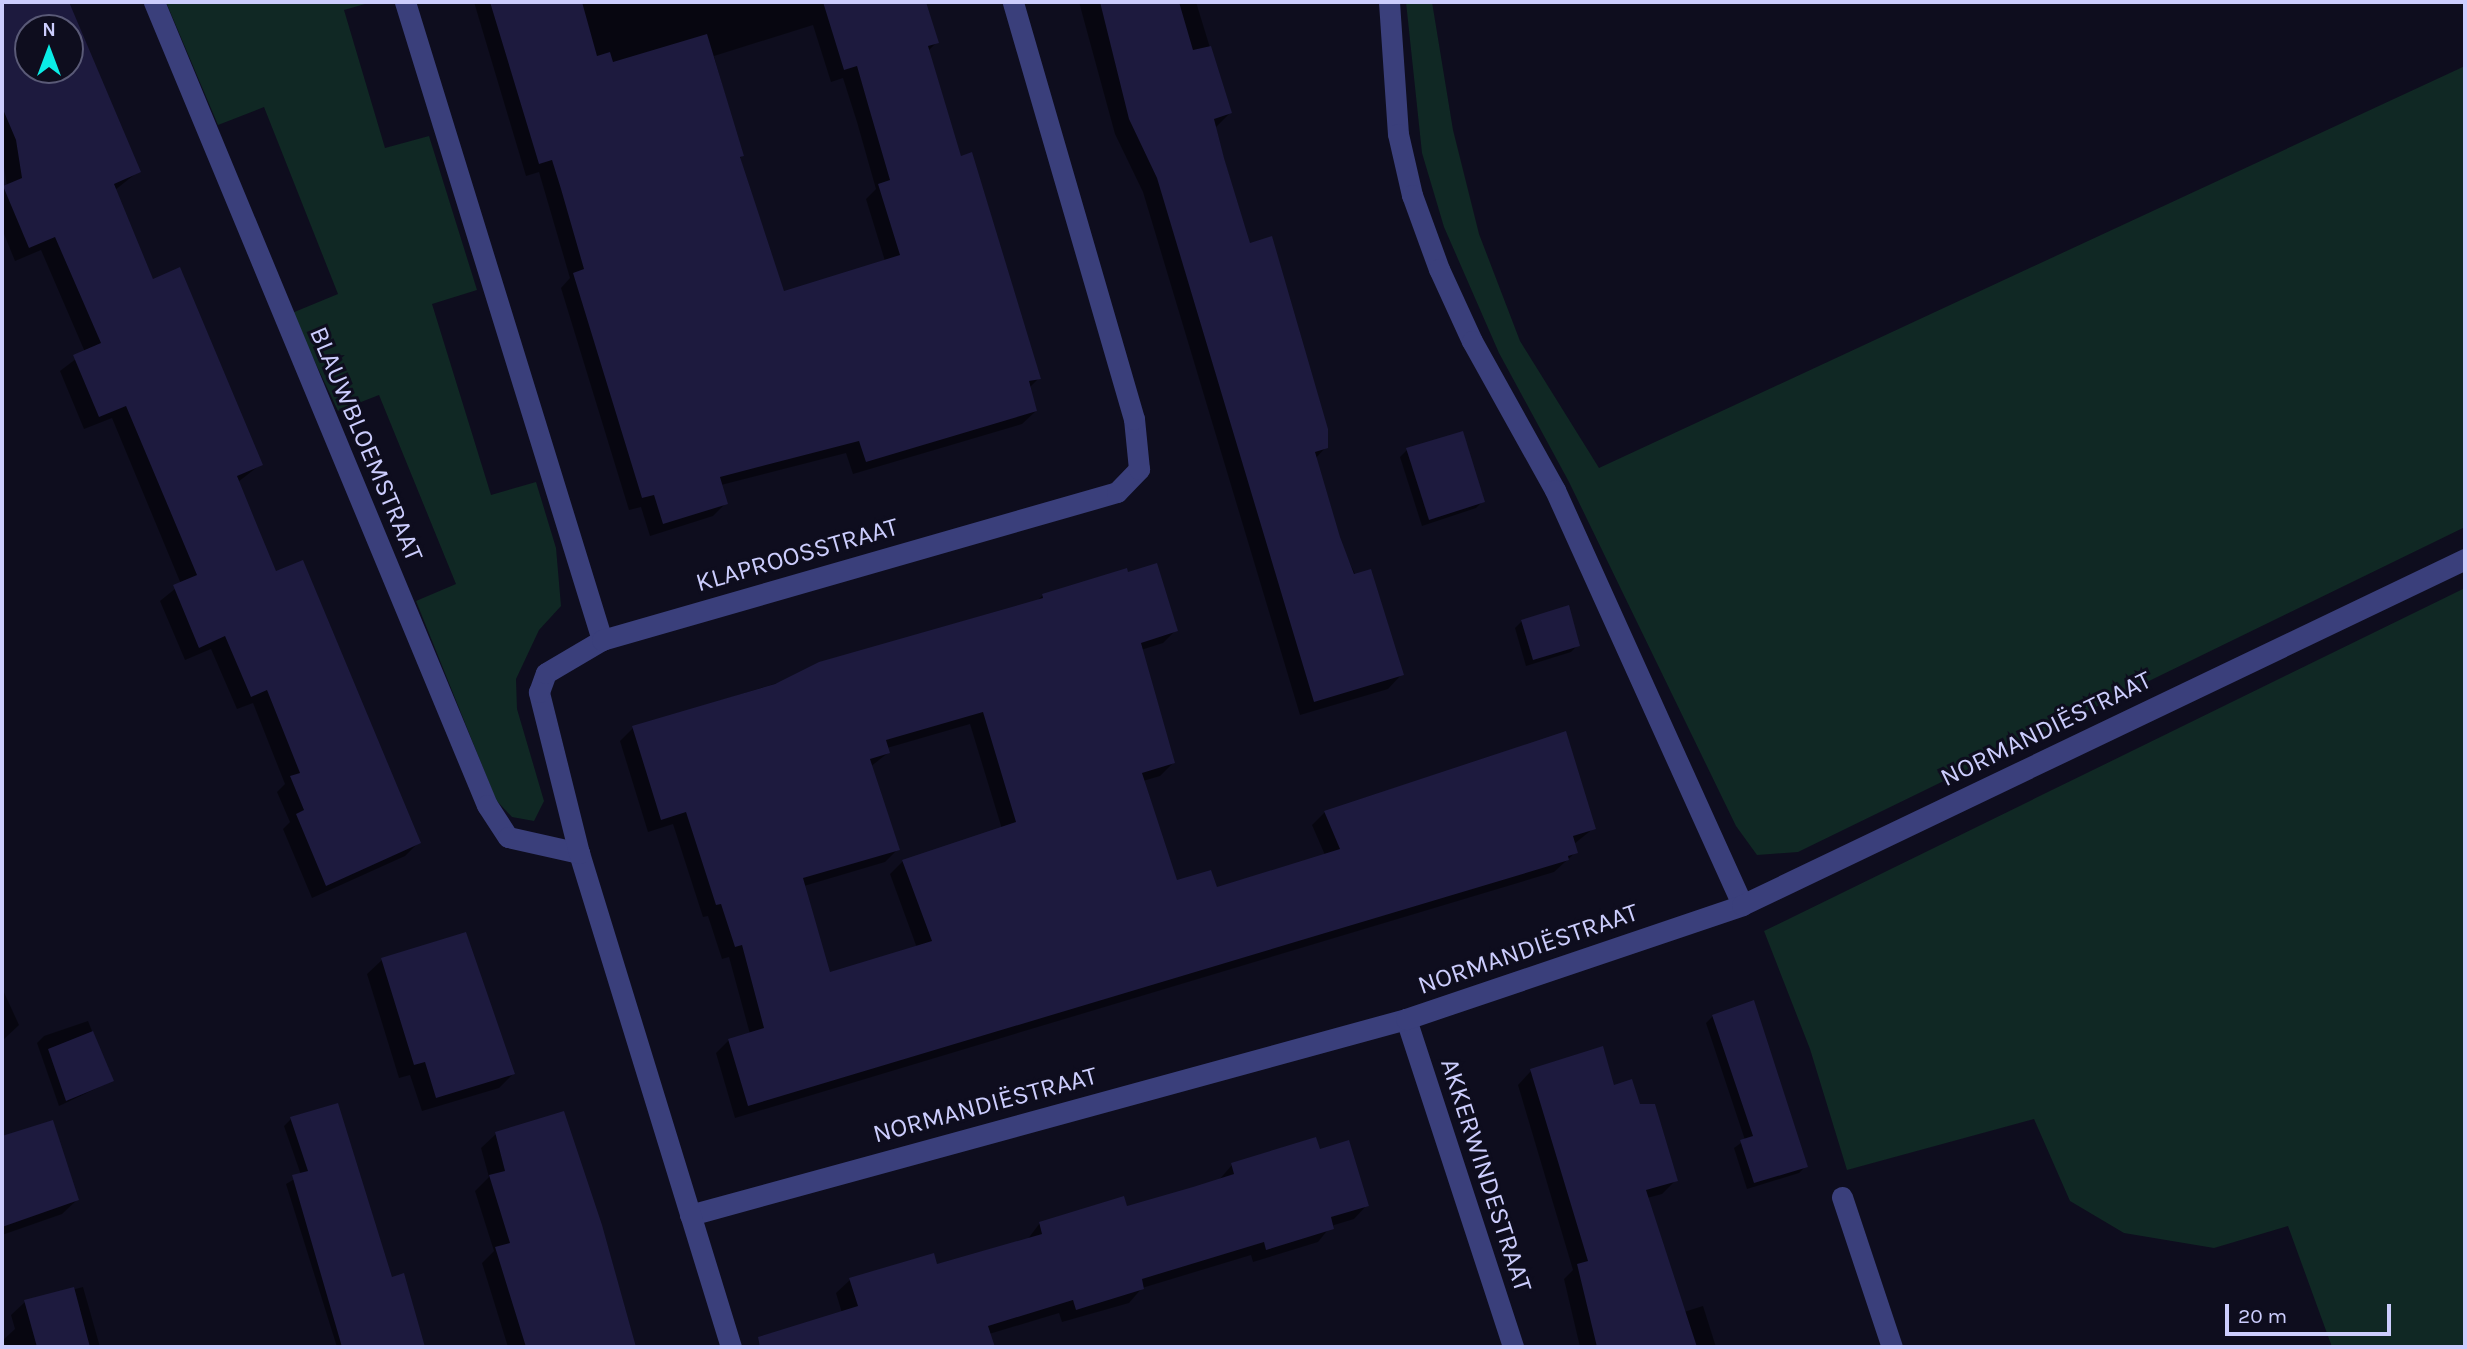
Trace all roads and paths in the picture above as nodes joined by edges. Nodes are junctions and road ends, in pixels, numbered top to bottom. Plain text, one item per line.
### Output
1 (154, 2) edge
2 (405, 2) edge
3 (1013, 2) edge
4 (1389, 2) edge
5 (2465, 559) edge
6 (602, 640) junction
7 (579, 853) junction
8 (1742, 905) junction
9 (1406, 1019) junction
10 (1842, 1197) dead end
11 (690, 1215) junction
12 (731, 1347) edge
13 (1513, 1347) edge
14 (1892, 1347) edge

1 - 7 street, BLAUWBLOEMSTRAAT
2 - 6 street
3 - 6 street, KLAPROOSSTRAAT
4 - 8 street
5 - 8 street, NORMANDIËSTRAAT
6 - 7 street, KLAPROOSSTRAAT
7 - 11 street, KLAPROOSSTRAAT
8 - 9 street, NORMANDIËSTRAAT
9 - 11 street, NORMANDIËSTRAAT
9 - 13 street, AKKERWINDESTRAAT
10 - 14 street
11 - 12 street

